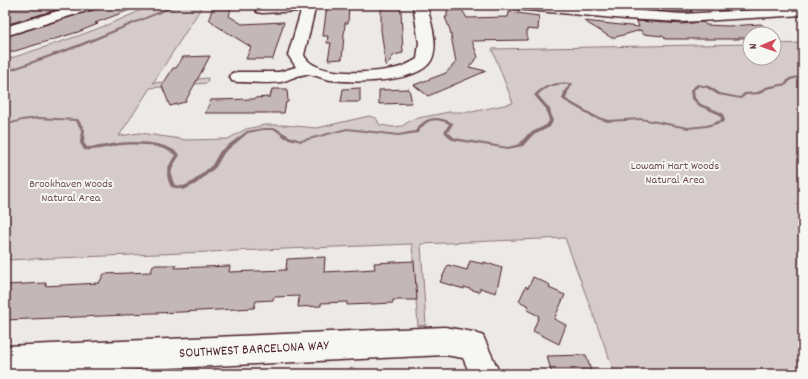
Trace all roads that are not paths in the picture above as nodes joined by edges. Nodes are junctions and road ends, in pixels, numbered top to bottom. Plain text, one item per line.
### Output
1 (91, 5) edge
2 (420, 5) edge
3 (517, 5) edge
4 (708, 5) edge
5 (309, 6) edge
6 (262, 8) dead end
7 (803, 11) edge
8 (725, 15) junction
9 (5, 32) edge
10 (308, 69) junction
11 (238, 77) dead end
12 (5, 361) edge
13 (485, 374) edge

1 - 9 street
2 - 10 street
3 - 8 street
4 - 8 street
5 - 6 street
5 - 10 street
7 - 8 street
10 - 11 street
12 - 13 street, SOUTHWEST BARCELONA WAY

